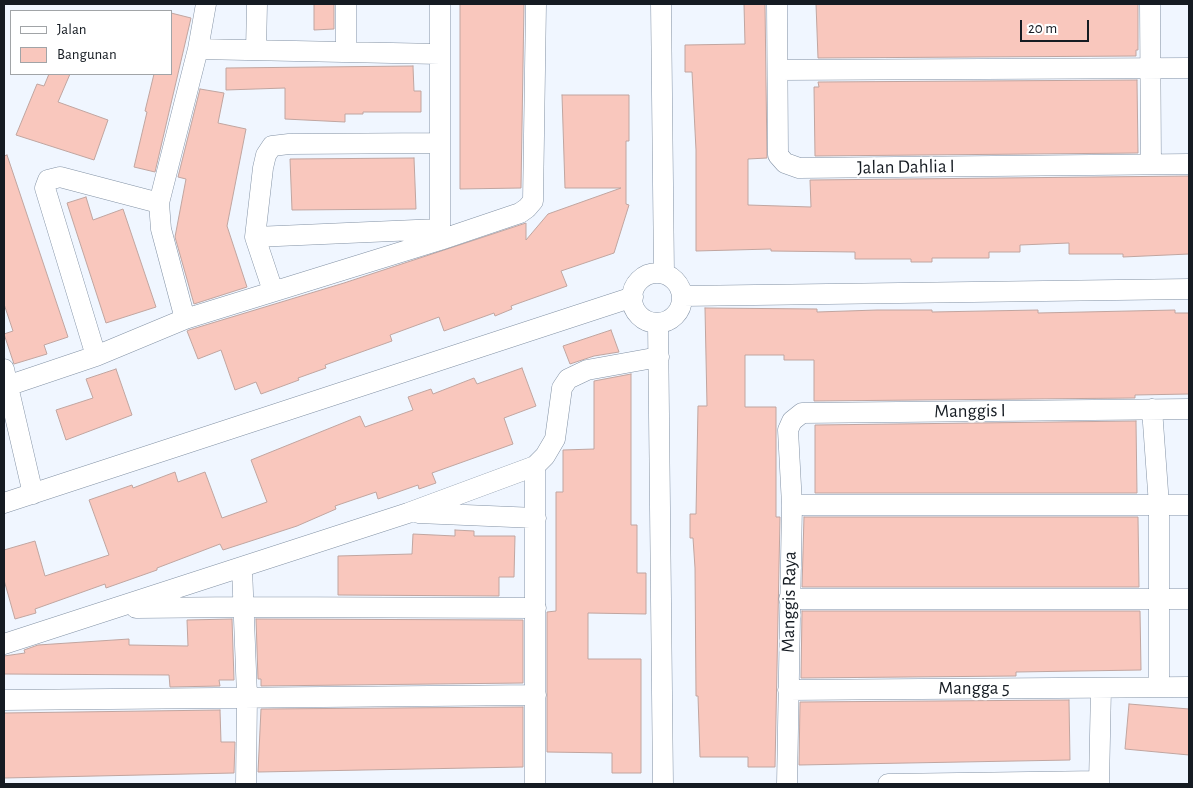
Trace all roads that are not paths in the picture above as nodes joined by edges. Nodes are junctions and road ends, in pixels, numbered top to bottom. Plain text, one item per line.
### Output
1 (206, 4) edge
2 (257, 4) edge
3 (346, 4) edge
4 (440, 4) edge
5 (536, 4) edge
6 (661, 4) edge
7 (777, 4) edge
8 (1150, 4) edge
9 (198, 49) junction
10 (256, 50) junction
11 (346, 51) junction
12 (440, 54) junction
13 (1150, 68) junction
14 (1189, 68) edge
15 (778, 70) junction
16 (440, 143) junction
17 (1151, 164) junction
18 (1189, 164) edge
19 (159, 203) junction
20 (440, 234) junction
21 (256, 237) junction
22 (664, 274) junction
23 (1189, 289) edge
24 (273, 291) junction
25 (683, 296) junction
26 (632, 297) junction
27 (185, 319) junction
28 (658, 323) junction
29 (96, 356) junction
30 (659, 357) junction
31 (5, 380) edge
32 (1152, 409) junction
33 (1189, 409) edge
34 (792, 421) joint
35 (535, 466) junction
36 (33, 494) junction
37 (4, 504) edge
38 (1159, 505) junction
39 (1189, 505) edge
40 (792, 506) junction
41 (408, 513) junction
42 (536, 518) junction
43 (242, 568) junction
44 (789, 599) junction
45 (1161, 599) junction
46 (1189, 599) edge
47 (243, 606) junction
48 (536, 608) junction
49 (114, 609) junction
50 (4, 644) edge
51 (1159, 687) junction
52 (1189, 687) edge
53 (1101, 688) junction
54 (788, 690) junction
55 (536, 695) junction
56 (247, 696) junction
57 (4, 700) edge
58 (1099, 782) edge
59 (246, 784) edge
60 (535, 784) edge
61 (663, 784) edge
62 (787, 784) edge
63 (888, 784) edge

1 - 9 street
2 - 10 street
3 - 11 street
4 - 12 street
5 - 20 street
6 - 22 street
7 - 15 street, Jalan Dahlia I
8 - 13 street
9 - 10 street
9 - 19 street
10 - 11 street
11 - 12 street
12 - 16 street
13 - 14 street
13 - 15 street
13 - 17 street
15 - 17 street, Jalan Dahlia I
16 - 20 street
16 - 21 street
17 - 18 street, Jalan Dahlia I
19 - 27 street
19 - 29 street
20 - 21 street
20 - 24 street
21 - 24 street
22 - 25 street
22 - 26 street
23 - 25 street
24 - 27 street
25 - 28 street
26 - 28 street
26 - 36 street
27 - 29 street
28 - 30 street
29 - 31 street
30 - 35 street
30 - 61 street
31 - 36 street
32 - 33 street, Manggis I
32 - 34 street, Manggis I
32 - 38 street
34 - 40 street, Manggis Raya
35 - 41 street
35 - 42 street
36 - 37 street
38 - 39 street
38 - 40 street
38 - 45 street
40 - 44 street, Manggis Raya
41 - 42 street
41 - 43 street
42 - 48 street
43 - 47 street
43 - 49 street
44 - 45 street
44 - 54 street, Manggis Raya
45 - 46 street
45 - 51 street
47 - 48 street
47 - 49 street
47 - 56 street
48 - 55 street
49 - 50 street
51 - 52 street, Mangga 5
51 - 53 street, Mangga 5
53 - 54 street, Mangga 5
53 - 58 street
54 - 62 street, Manggis Raya
55 - 56 street
55 - 60 street
56 - 57 street
56 - 59 street
58 - 63 street

